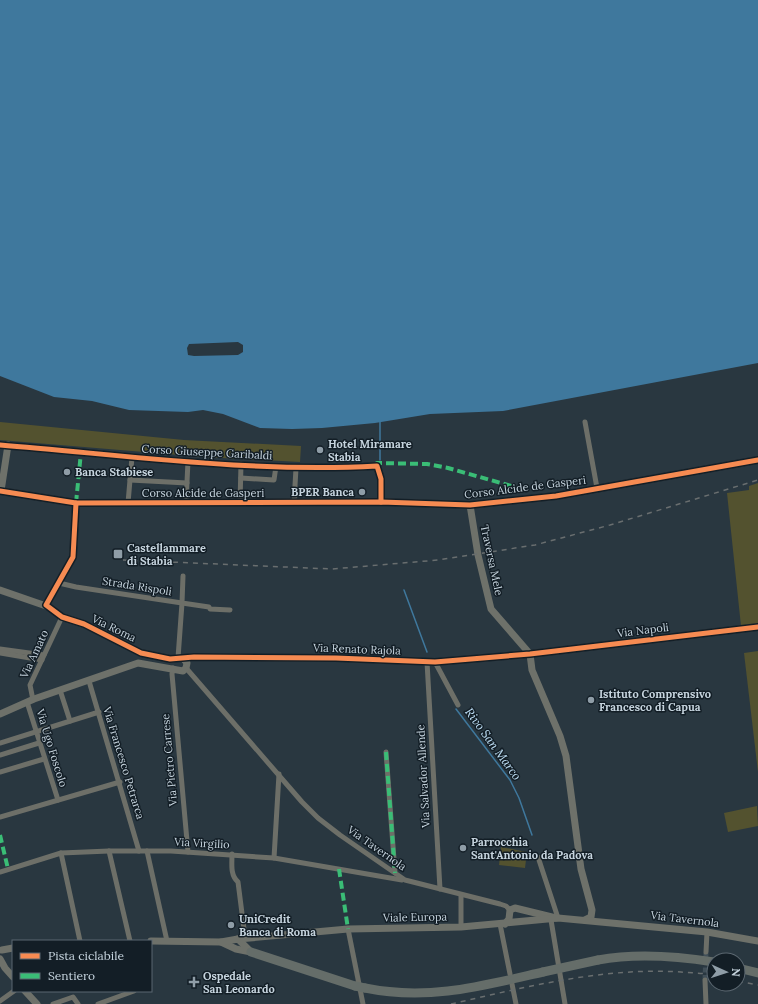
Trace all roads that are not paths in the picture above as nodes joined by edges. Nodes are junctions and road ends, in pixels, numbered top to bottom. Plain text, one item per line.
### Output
1 (585, 422) dead end
2 (0, 445) edge
3 (8, 445) junction
4 (132, 457) junction
5 (758, 460) edge
6 (188, 461) junction
7 (241, 464) junction
8 (276, 466) junction
9 (296, 468) junction
10 (241, 478) junction
11 (130, 480) junction
12 (187, 483) junction
13 (597, 488) junction
14 (0, 492) edge
15 (381, 502) junction
16 (76, 503) junction
17 (128, 503) junction
18 (186, 503) junction
19 (240, 503) junction
20 (294, 503) junction
21 (470, 505) junction
22 (183, 576) dead end
23 (59, 583) junction
24 (0, 590) edge
25 (182, 603) junction
26 (49, 607) junction
27 (230, 610) dead end
28 (62, 617) junction
29 (758, 627) edge
30 (0, 648) edge
31 (0, 653) edge
32 (141, 653) junction
33 (530, 654) junction
34 (44, 655) junction
35 (158, 657) junction
36 (179, 658) junction
37 (42, 660) junction
38 (427, 662) junction
39 (435, 662) junction
40 (138, 663) junction
41 (157, 668) junction
42 (186, 668) junction
43 (174, 669) junction
44 (89, 681) junction
45 (60, 690) junction
46 (30, 701) junction
47 (458, 705) dead end
48 (99, 712) junction
49 (0, 714) edge
50 (70, 721) junction
51 (36, 732) junction
52 (0, 743) edge
53 (39, 743) junction
54 (386, 752) dead end
55 (0, 754) edge
56 (44, 759) junction
57 (0, 772) edge
58 (279, 774) junction
59 (120, 782) junction
60 (58, 800) junction
61 (0, 817) edge
62 (139, 850) junction
63 (109, 851) junction
64 (147, 851) junction
65 (188, 852) junction
66 (61, 853) junction
67 (232, 854) junction
68 (538, 857) dead end
69 (274, 858) junction
70 (0, 872) edge
71 (395, 873) junction
72 (405, 880) junction
73 (440, 889) junction
74 (460, 895) junction
75 (510, 910) junction
76 (592, 910) junction
77 (530, 911) junction
78 (554, 919) junction
79 (585, 920) junction
80 (528, 922) junction
81 (604, 922) junction
82 (507, 923) junction
83 (461, 927) junction
84 (348, 930) junction
85 (707, 932) junction
86 (80, 940) edge
87 (130, 940) edge
88 (152, 941) edge
89 (167, 941) junction
90 (758, 941) edge
91 (239, 943) junction
92 (12, 948) edge
93 (1, 950) edge
94 (251, 952) joint
95 (706, 952) tunnel mouth
96 (0, 959) edge
97 (706, 961) edge
98 (746, 970) edge
99 (758, 973) edge
100 (510, 974) dead end
101 (12, 976) edge
102 (705, 980) tunnel mouth
103 (512, 984) dead end
104 (12, 992) edge
105 (26, 992) edge
106 (131, 992) edge
107 (0, 1000) edge
108 (37, 1004) edge
109 (53, 1004) edge
110 (78, 1004) edge
111 (98, 1004) edge
112 (363, 1004) edge
113 (516, 1004) edge
114 (565, 1004) edge
115 (706, 1004) edge

1 - 13 street
2 - 3 street, Corso Giuseppe Garibaldi
3 - 4 street, Corso Giuseppe Garibaldi
3 - 14 street
4 - 6 street, Corso Giuseppe Garibaldi
4 - 11 street
5 - 13 street, Corso Alcide de Gasperi
6 - 7 street, Corso Giuseppe Garibaldi
6 - 12 street
7 - 8 street, Corso Giuseppe Garibaldi
7 - 10 street
8 - 9 street, Corso Giuseppe Garibaldi
8 - 10 street
9 - 15 street, Corso Giuseppe Garibaldi
9 - 20 street
10 - 19 street
11 - 12 street
11 - 17 street
12 - 18 street
13 - 21 street, Corso Alcide de Gasperi
14 - 16 street, Corso Alcide de Gasperi
15 - 20 street, Corso Alcide de Gasperi
15 - 21 street, Corso Alcide de Gasperi
16 - 17 street, Corso Alcide de Gasperi
16 - 23 street
17 - 18 street, Corso Alcide de Gasperi
18 - 19 street, Corso Alcide de Gasperi
19 - 20 street, Corso Alcide de Gasperi
21 - 33 street, Traversa Mele
22 - 25 street
23 - 25 street, Strada Rispoli
23 - 26 street
24 - 26 street, Via Roma
25 - 27 street
25 - 36 street, Strada Rispoli
26 - 28 street, Via Roma
28 - 32 street, Via Roma
28 - 34 street, Via Amato
29 - 33 street, Via Napoli
30 - 34 street
31 - 37 street
32 - 35 street, Via Roma
32 - 40 street
33 - 39 street, Via Renato Rajola
33 - 76 street
34 - 37 street, Via Amato
35 - 36 street, Via Roma
35 - 41 street
36 - 38 street, Via Renato Rajola
36 - 42 street
36 - 43 street
37 - 46 street, Via Amato
38 - 39 street, Via Renato Rajola
38 - 73 street, Via Salvador Allende
39 - 47 street
40 - 41 street
40 - 44 street
41 - 43 street
42 - 43 street
42 - 58 street, Via Tavernola
43 - 65 street, Via Pietro Carrese
44 - 45 street
44 - 48 street, Via Francesco Petrarca
45 - 46 street
45 - 50 street
46 - 49 street
46 - 51 street, Via Ugo Foscolo
48 - 50 street
48 - 59 street, Via Francesco Petrarca
50 - 51 street
51 - 52 street
51 - 53 street, Via Ugo Foscolo
53 - 55 street
53 - 56 street, Via Ugo Foscolo
54 - 71 street
56 - 57 street
56 - 60 street, Via Ugo Foscolo
58 - 69 street
58 - 71 street, Via Tavernola
59 - 60 street
59 - 62 street, Via Francesco Petrarca
60 - 61 street
62 - 63 street, Via Virgilio
62 - 64 street, Via Virgilio
63 - 66 street, Via Virgilio
63 - 87 street
64 - 65 street, Via Virgilio
64 - 89 street
65 - 67 street, Via Virgilio
66 - 70 street, Via Virgilio
66 - 86 street
67 - 69 street, Via Virgilio
67 - 91 street
68 - 78 street
69 - 72 street, Via Virgilio
71 - 72 street, Via Tavernola
72 - 73 street, Via Tavernola
73 - 74 street, Via Tavernola
74 - 75 street, Via Tavernola
74 - 83 street
75 - 77 street, Via Tavernola
75 - 82 street
76 - 79 street
76 - 81 street
77 - 78 street, Via Tavernola
77 - 80 street
78 - 79 street, Viale Europa
78 - 80 street, Viale Europa
78 - 114 street
79 - 81 street, Via Tavernola
80 - 82 street, Viale Europa
81 - 85 street, Via Tavernola
82 - 83 street, Viale Europa
82 - 100 street
83 - 84 street, Viale Europa
84 - 91 street, Viale Europa
84 - 112 street
85 - 90 street, Via Tavernola
85 - 95 street
88 - 89 street
89 - 91 street
91 - 94 street
92 - 93 street
94 - 97 highway, bridge
96 - 101 street
98 - 99 highway
102 - 115 street
103 - 113 street
104 - 107 street
105 - 108 street
106 - 111 street
109 - 110 street

